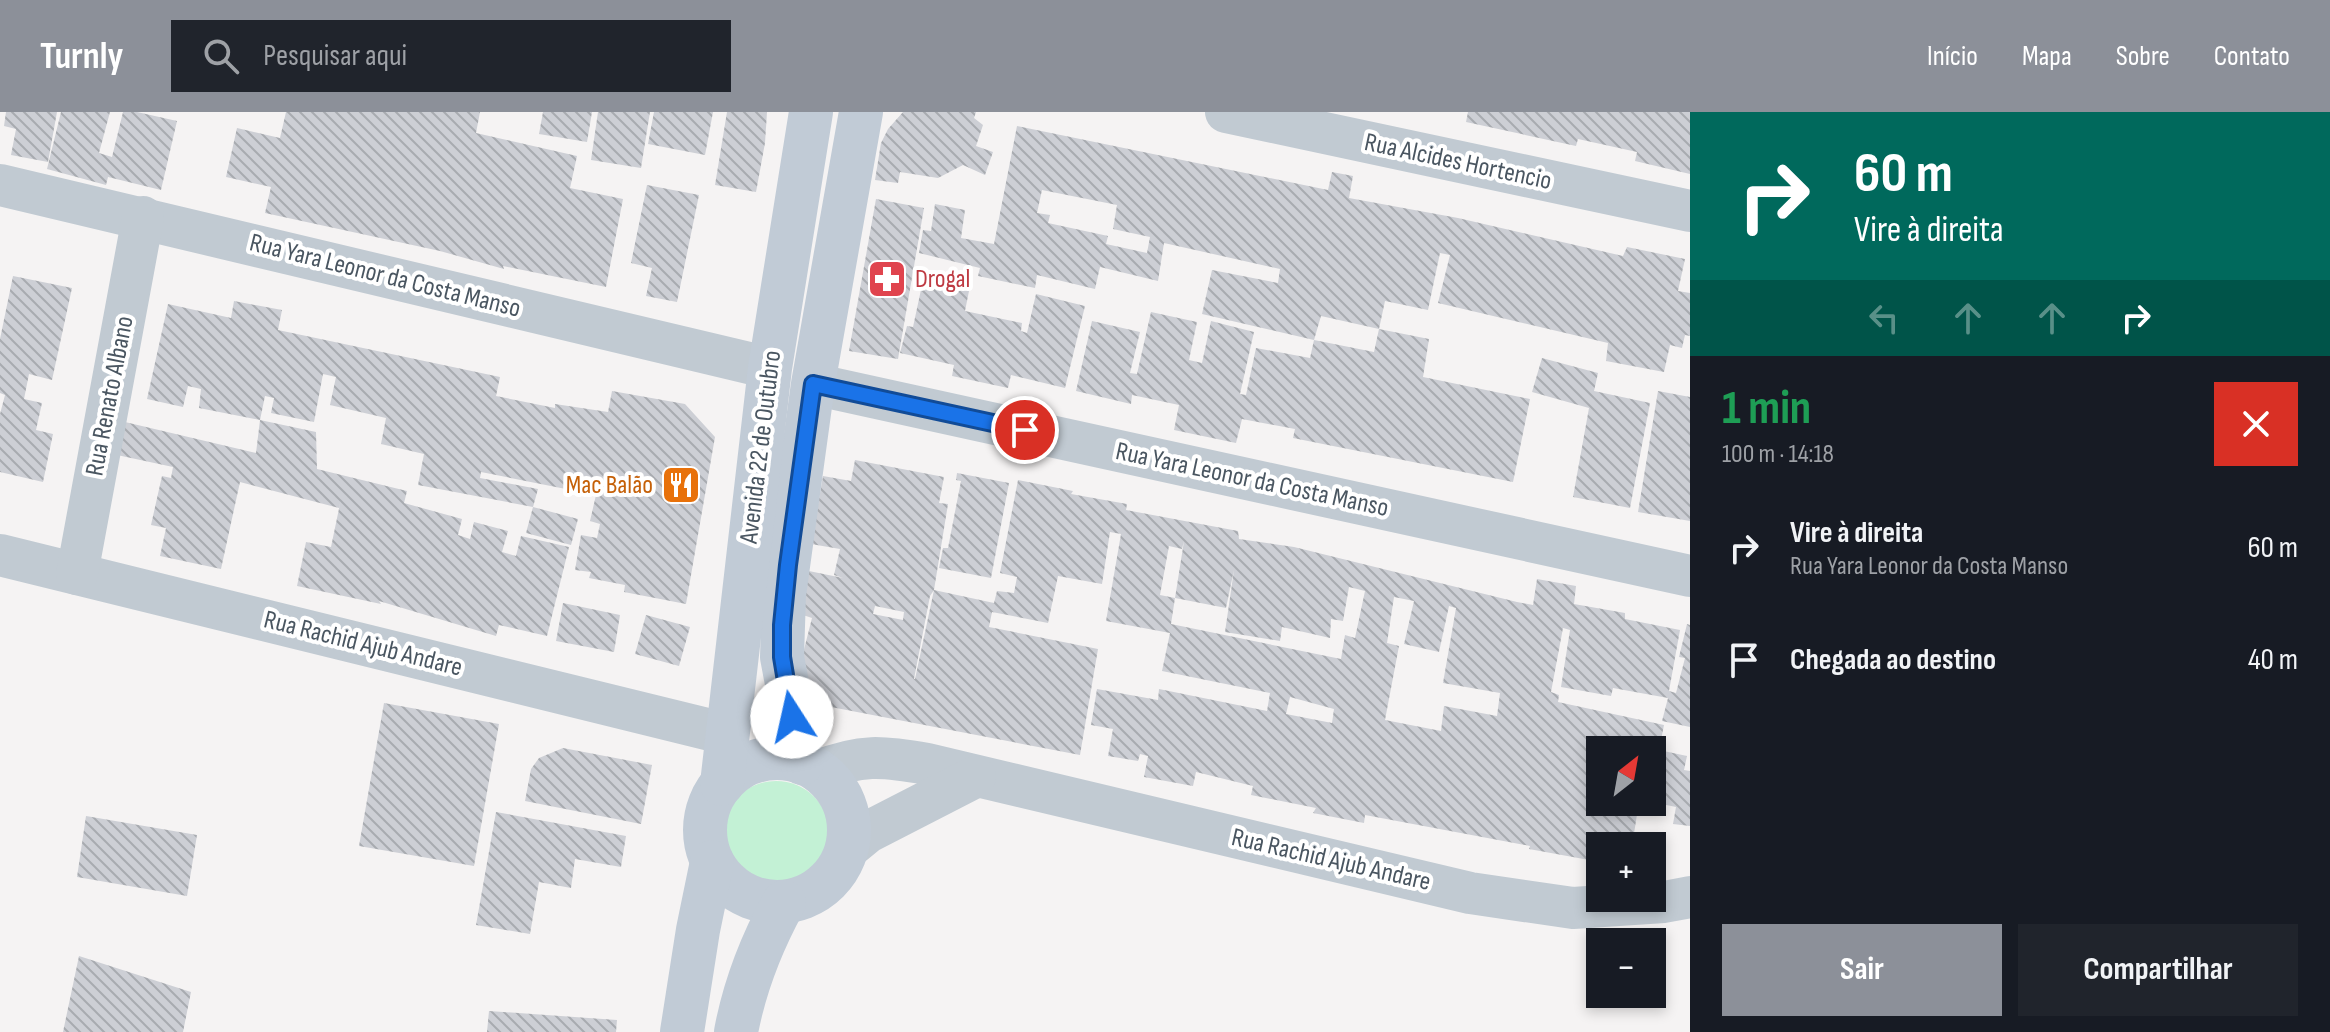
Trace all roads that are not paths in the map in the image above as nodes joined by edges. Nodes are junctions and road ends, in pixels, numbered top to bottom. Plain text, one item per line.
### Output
1 (811, 112) edge
2 (861, 112) edge
3 (1226, 112) edge
4 (0, 185) edge
5 (1690, 211) edge
6 (143, 217) junction
7 (770, 368) junction
8 (813, 384) junction
9 (0, 555) edge
10 (77, 574) junction
11 (1690, 576) edge
12 (727, 734) junction
13 (810, 767) junction
14 (975, 777) junction
15 (722, 784) junction
16 (846, 850) junction
17 (712, 862) junction
18 (1690, 897) edge
19 (784, 902) junction
20 (682, 1032) edge
21 (736, 1032) edge

1 - 7 street, Avenida 22 de Outubro
2 - 8 street, Avenida 22 de Outubro
3 - 5 street, Rua Alcides Hortencio
4 - 6 street, Rua Yara Leonor da Costa Manso
6 - 7 street, Rua Yara Leonor da Costa Manso
6 - 10 street, Rua Renato Albano
7 - 12 street, Avenida 22 de Outubro
8 - 11 street, Rua Yara Leonor da Costa Manso
8 - 13 street, Avenida 22 de Outubro
9 - 10 street, Rua Rachid Ajub Andare
10 - 12 street, Rua Rachid Ajub Andare
12 - 15 street, Avenida 22 de Outubro
13 - 14 street, Rua Rachid Ajub Andare
13 - 15 street
13 - 16 street
14 - 16 street
14 - 18 street, Rua Rachid Ajub Andare
15 - 17 street
16 - 19 street
17 - 19 street
17 - 20 street
19 - 21 street

